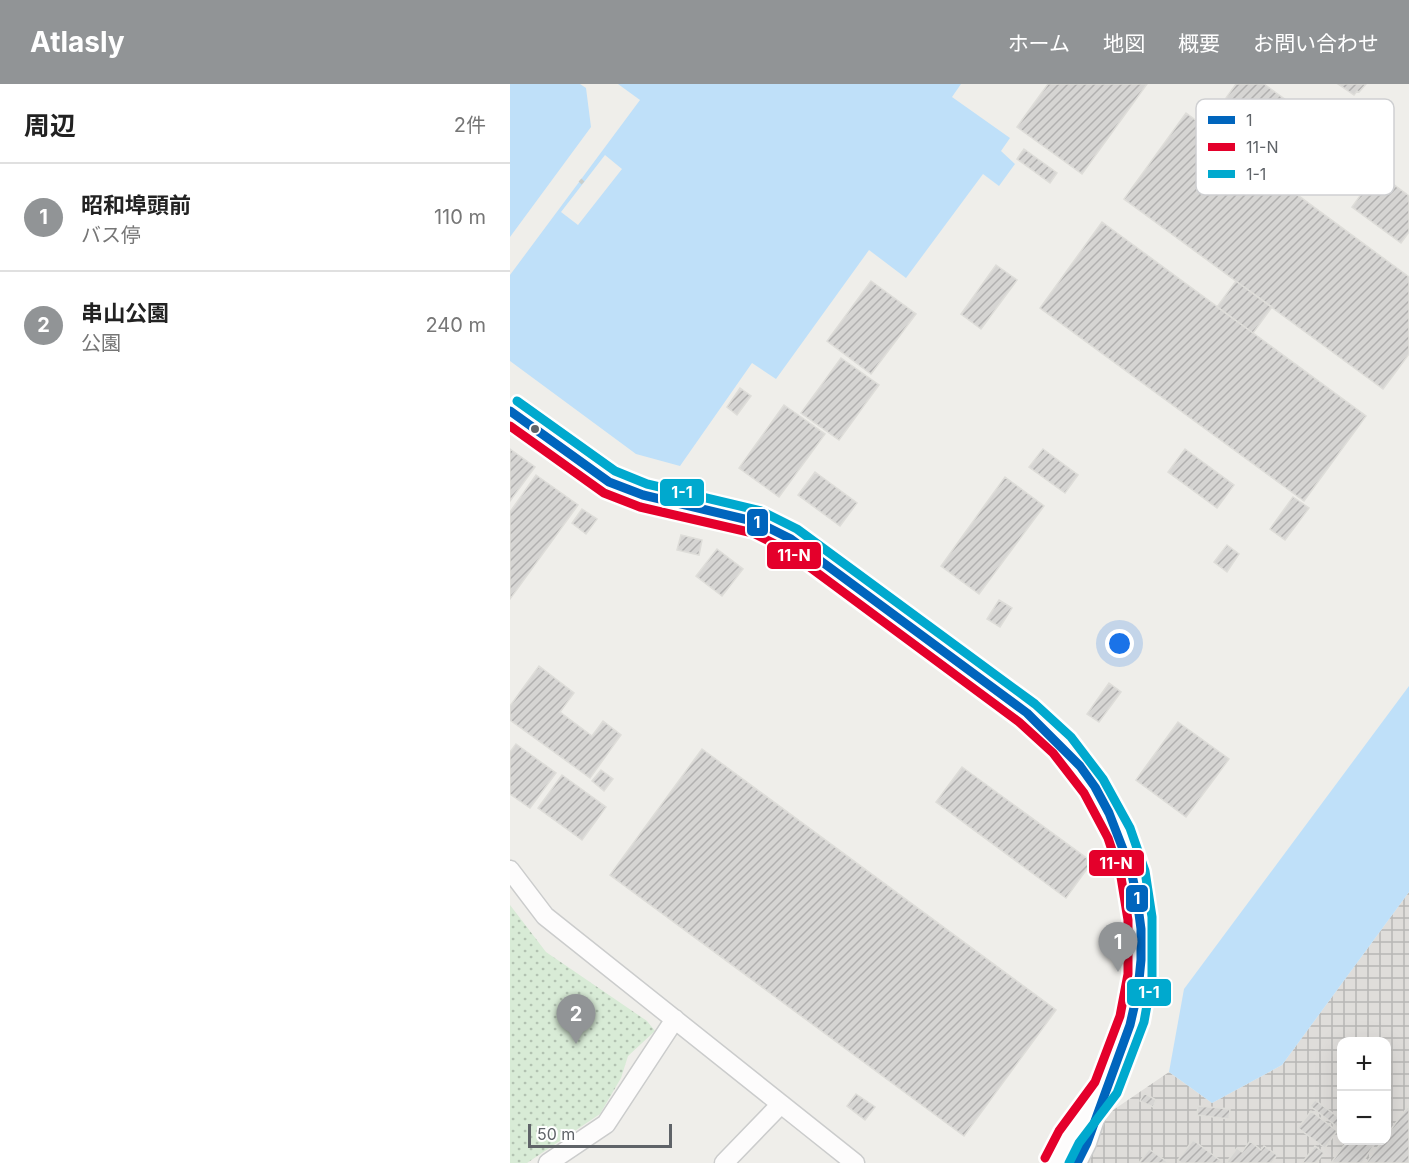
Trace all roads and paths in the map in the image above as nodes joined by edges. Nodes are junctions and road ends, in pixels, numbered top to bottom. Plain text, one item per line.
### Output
1 (510, 411) edge
2 (510, 870) edge
3 (675, 1019) junction
4 (1106, 1088) junction
5 (781, 1104) junction
6 (548, 1163) edge
7 (724, 1163) edge
8 (855, 1163) edge
9 (1056, 1163) edge
10 (1077, 1163) edge

1 - 4 street
2 - 3 street
3 - 5 street
3 - 6 street
4 - 9 street
4 - 10 street
5 - 7 street
5 - 8 street

